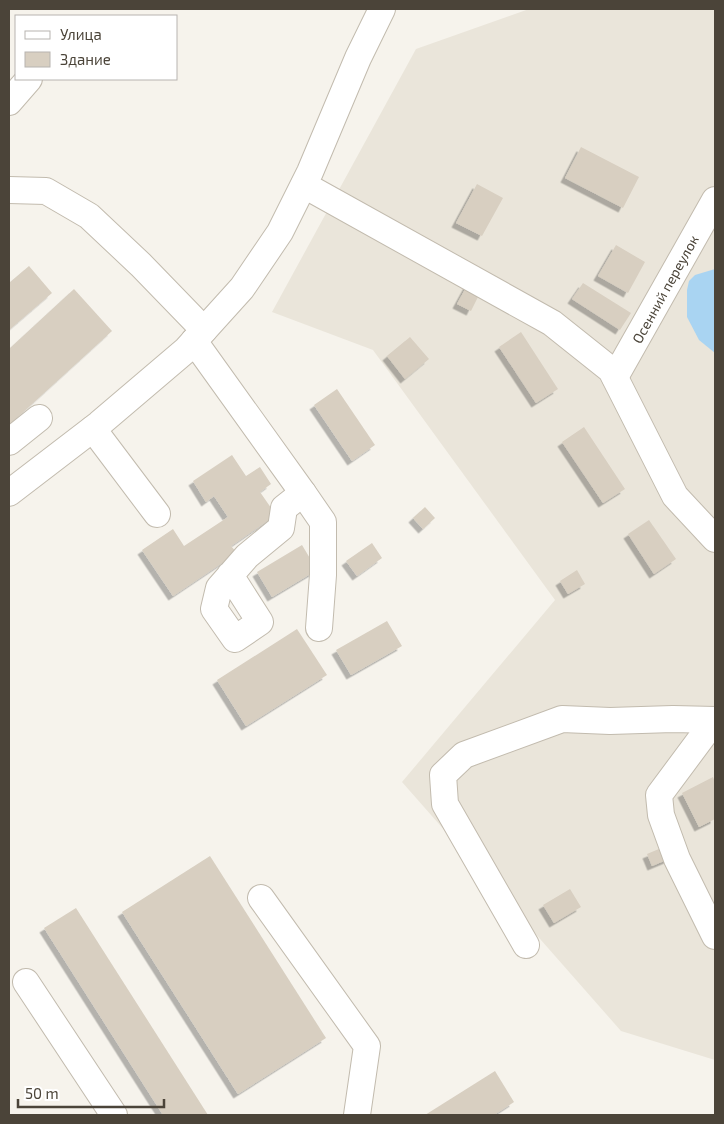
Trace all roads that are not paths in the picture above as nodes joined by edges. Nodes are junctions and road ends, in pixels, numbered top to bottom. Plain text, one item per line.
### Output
1 (382, 9) edge
2 (28, 80) edge
3 (9, 102) edge
4 (304, 185) junction
5 (9, 190) edge
6 (715, 200) edge
7 (199, 335) junction
8 (615, 378) junction
9 (40, 418) dead end
10 (93, 429) junction
11 (9, 442) edge
12 (13, 481) edge
13 (303, 493) junction
14 (157, 514) dead end
15 (715, 539) edge
16 (230, 576) dead end
17 (319, 628) dead end
18 (714, 720) edge
19 (260, 898) dead end
20 (715, 936) edge
21 (526, 946) dead end
22 (26, 982) dead end
23 (114, 1115) edge
24 (356, 1115) edge

1 - 4 street
2 - 3 street
4 - 7 street
4 - 8 street
5 - 7 street
6 - 8 street, Осенний переулок
7 - 10 street
7 - 13 street
8 - 15 street
9 - 11 street
10 - 12 street
10 - 14 street
13 - 16 street
13 - 17 street
18 - 20 street
18 - 21 street
19 - 24 street
22 - 23 street

